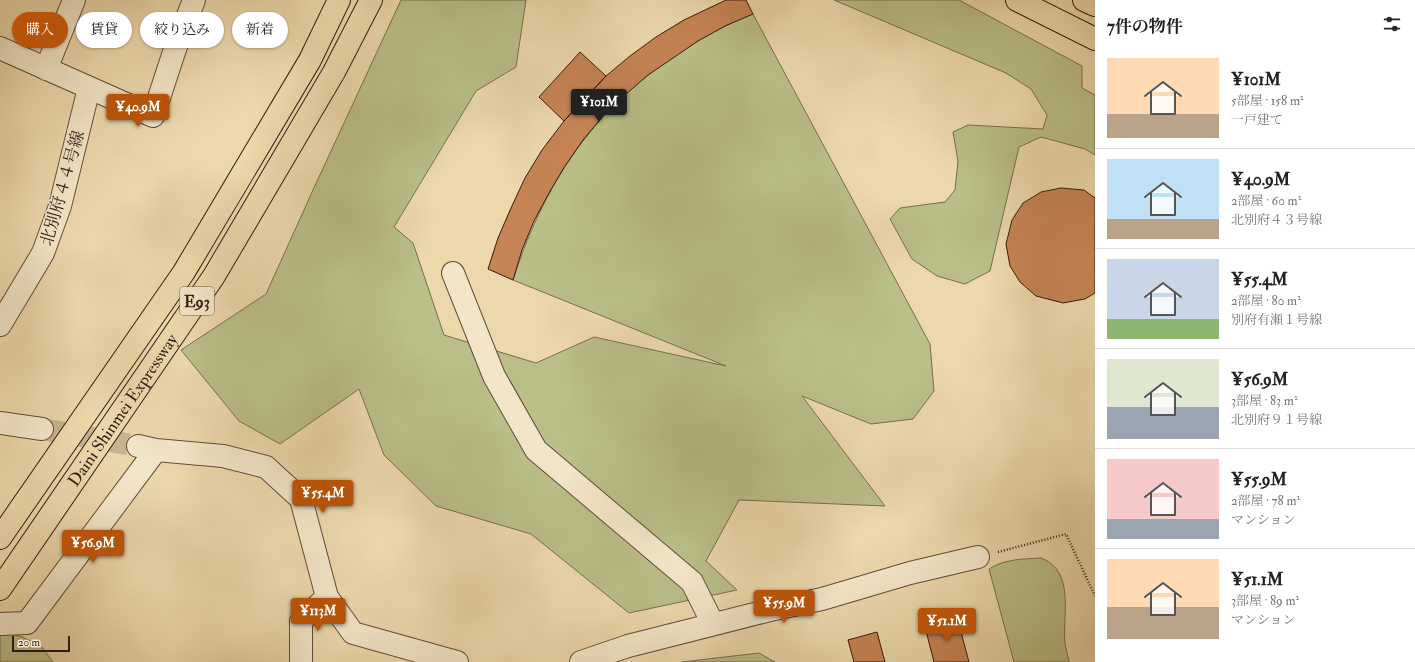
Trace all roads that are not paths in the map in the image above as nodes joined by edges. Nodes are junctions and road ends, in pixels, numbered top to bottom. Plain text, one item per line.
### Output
1 (74, 0) edge
2 (194, 0) edge
3 (339, 0) edge
4 (371, 0) edge
5 (1017, 0) edge
6 (1084, 0) edge
7 (1095, 6) edge
8 (1095, 39) edge
9 (0, 48) edge
10 (46, 69) junction
11 (89, 88) junction
12 (453, 273) dead end
13 (0, 325) edge
14 (0, 423) edge
15 (42, 429) tunnel mouth
16 (0, 538) edge
17 (978, 557) road end
18 (0, 588) edge
19 (327, 597) junction
20 (0, 624) edge
21 (713, 624) junction
22 (301, 662) edge
23 (457, 662) edge
24 (581, 662) edge

1 - 10 street
2 - 11 street
3 - 16 highway, Daini Shinmei Expressway / E93
4 - 18 highway, Daini Shinmei Expressway / E93
5 - 8 highway
6 - 7 highway
9 - 10 street
10 - 11 street
11 - 13 street, 北別府４４号線
12 - 21 street
14 - 15 street
17 - 21 street
19 - 20 street
19 - 22 street
19 - 23 street
21 - 24 street

